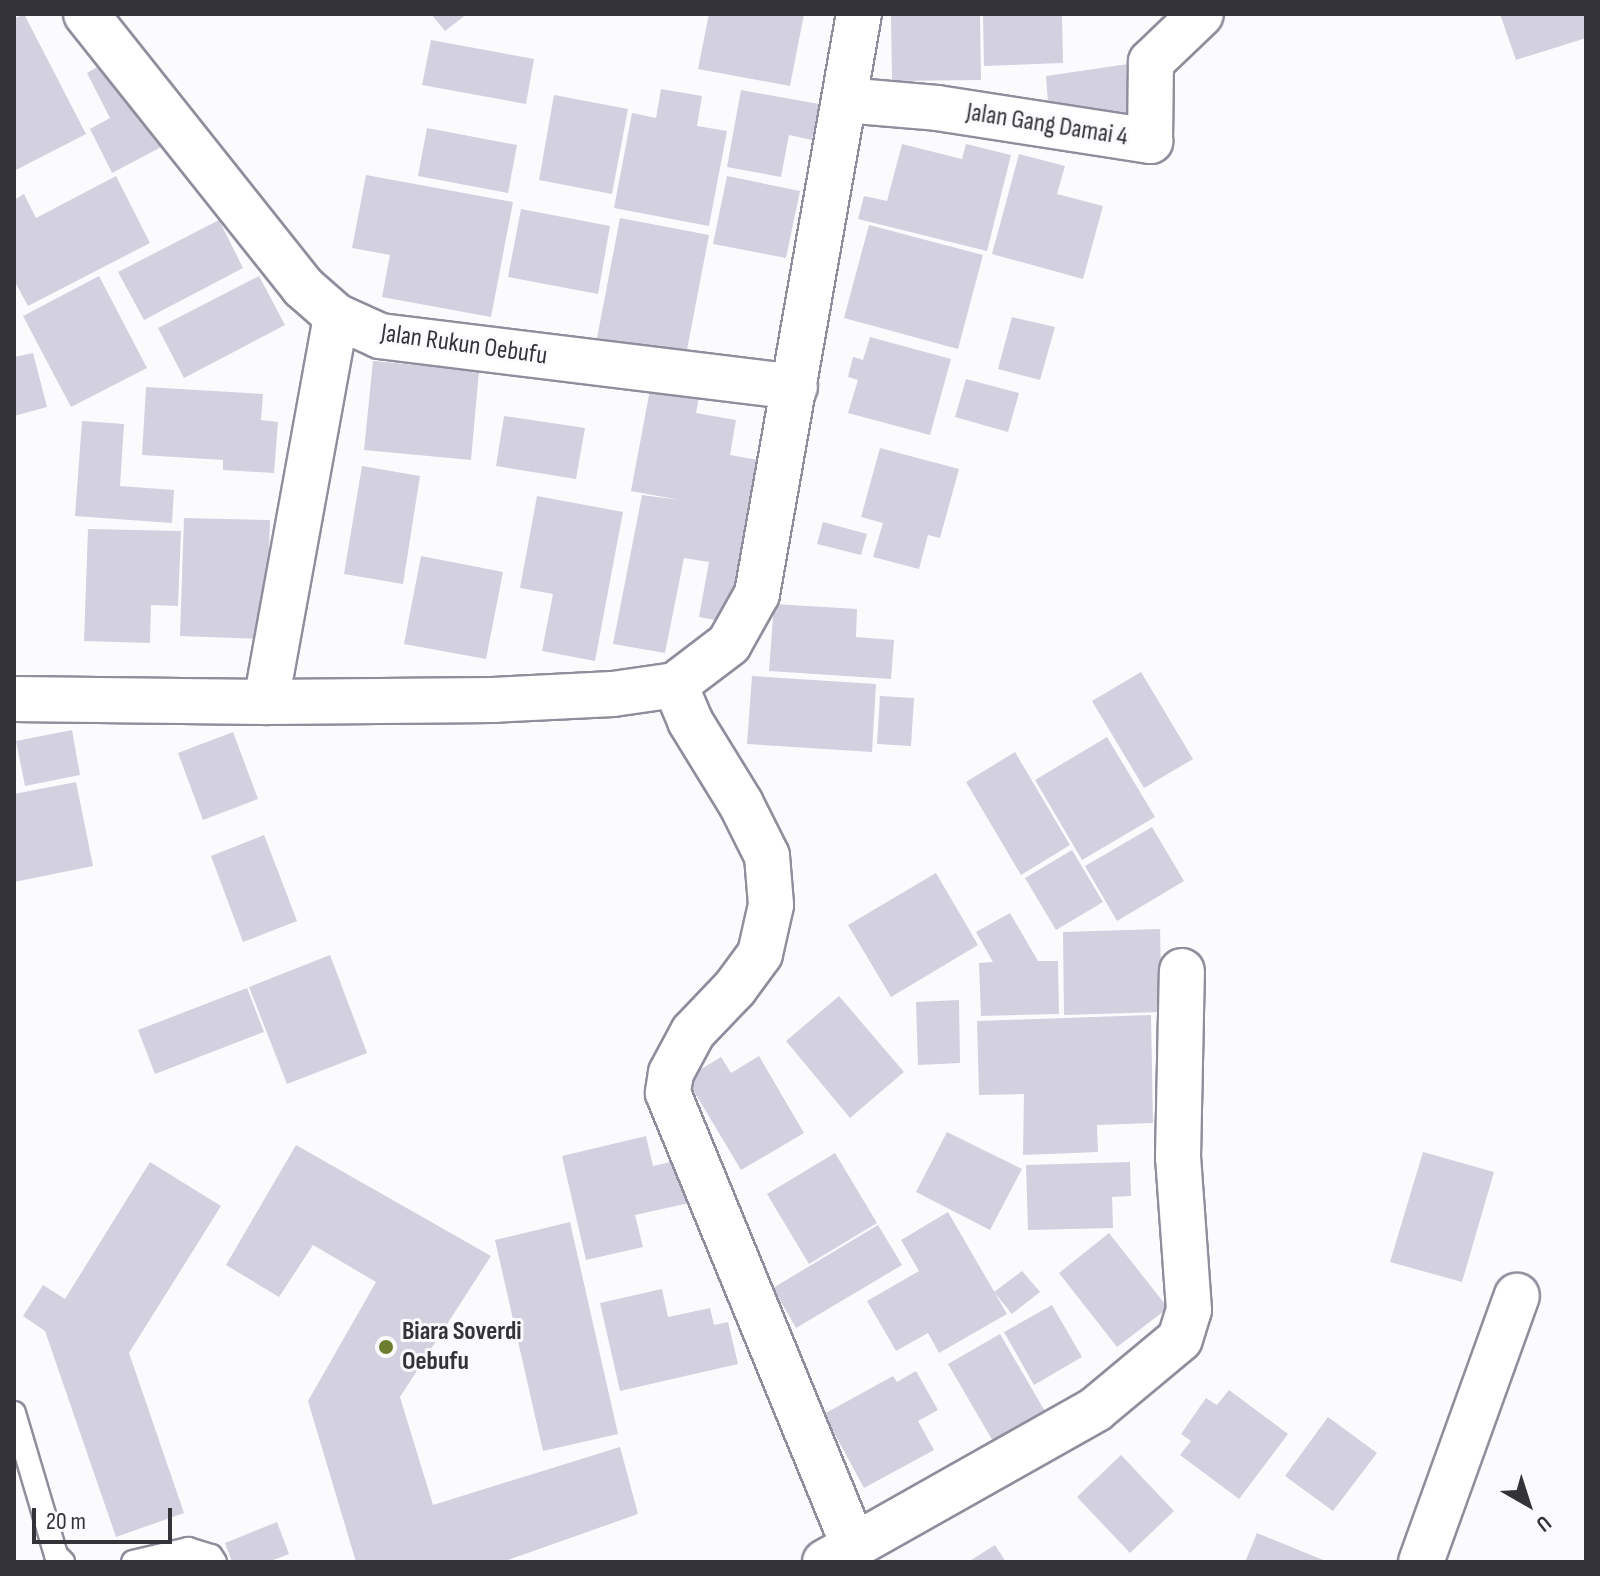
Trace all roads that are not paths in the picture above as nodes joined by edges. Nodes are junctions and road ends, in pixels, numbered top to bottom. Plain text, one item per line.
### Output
1 (86, 14) edge
2 (859, 14) edge
3 (1201, 14) edge
4 (844, 100) junction
5 (336, 316) junction
6 (795, 387) junction
7 (675, 685) junction
8 (14, 699) edge
9 (266, 702) junction
10 (1182, 971) dead end
11 (1517, 1296) dead end
12 (14, 1413) edge
13 (839, 1553) edge
14 (63, 1562) edge
15 (133, 1562) edge
16 (215, 1562) edge
17 (1421, 1562) edge

1 - 5 street, Jalan Rukun Oebufu
2 - 4 street
3 - 4 street, Jalan Gang Damai 4
4 - 6 street
5 - 6 street, Jalan Rukun Oebufu
5 - 9 street
6 - 7 street
7 - 9 street
7 - 13 street
8 - 9 street
10 - 13 street
11 - 17 street
12 - 14 lane
15 - 16 lane

